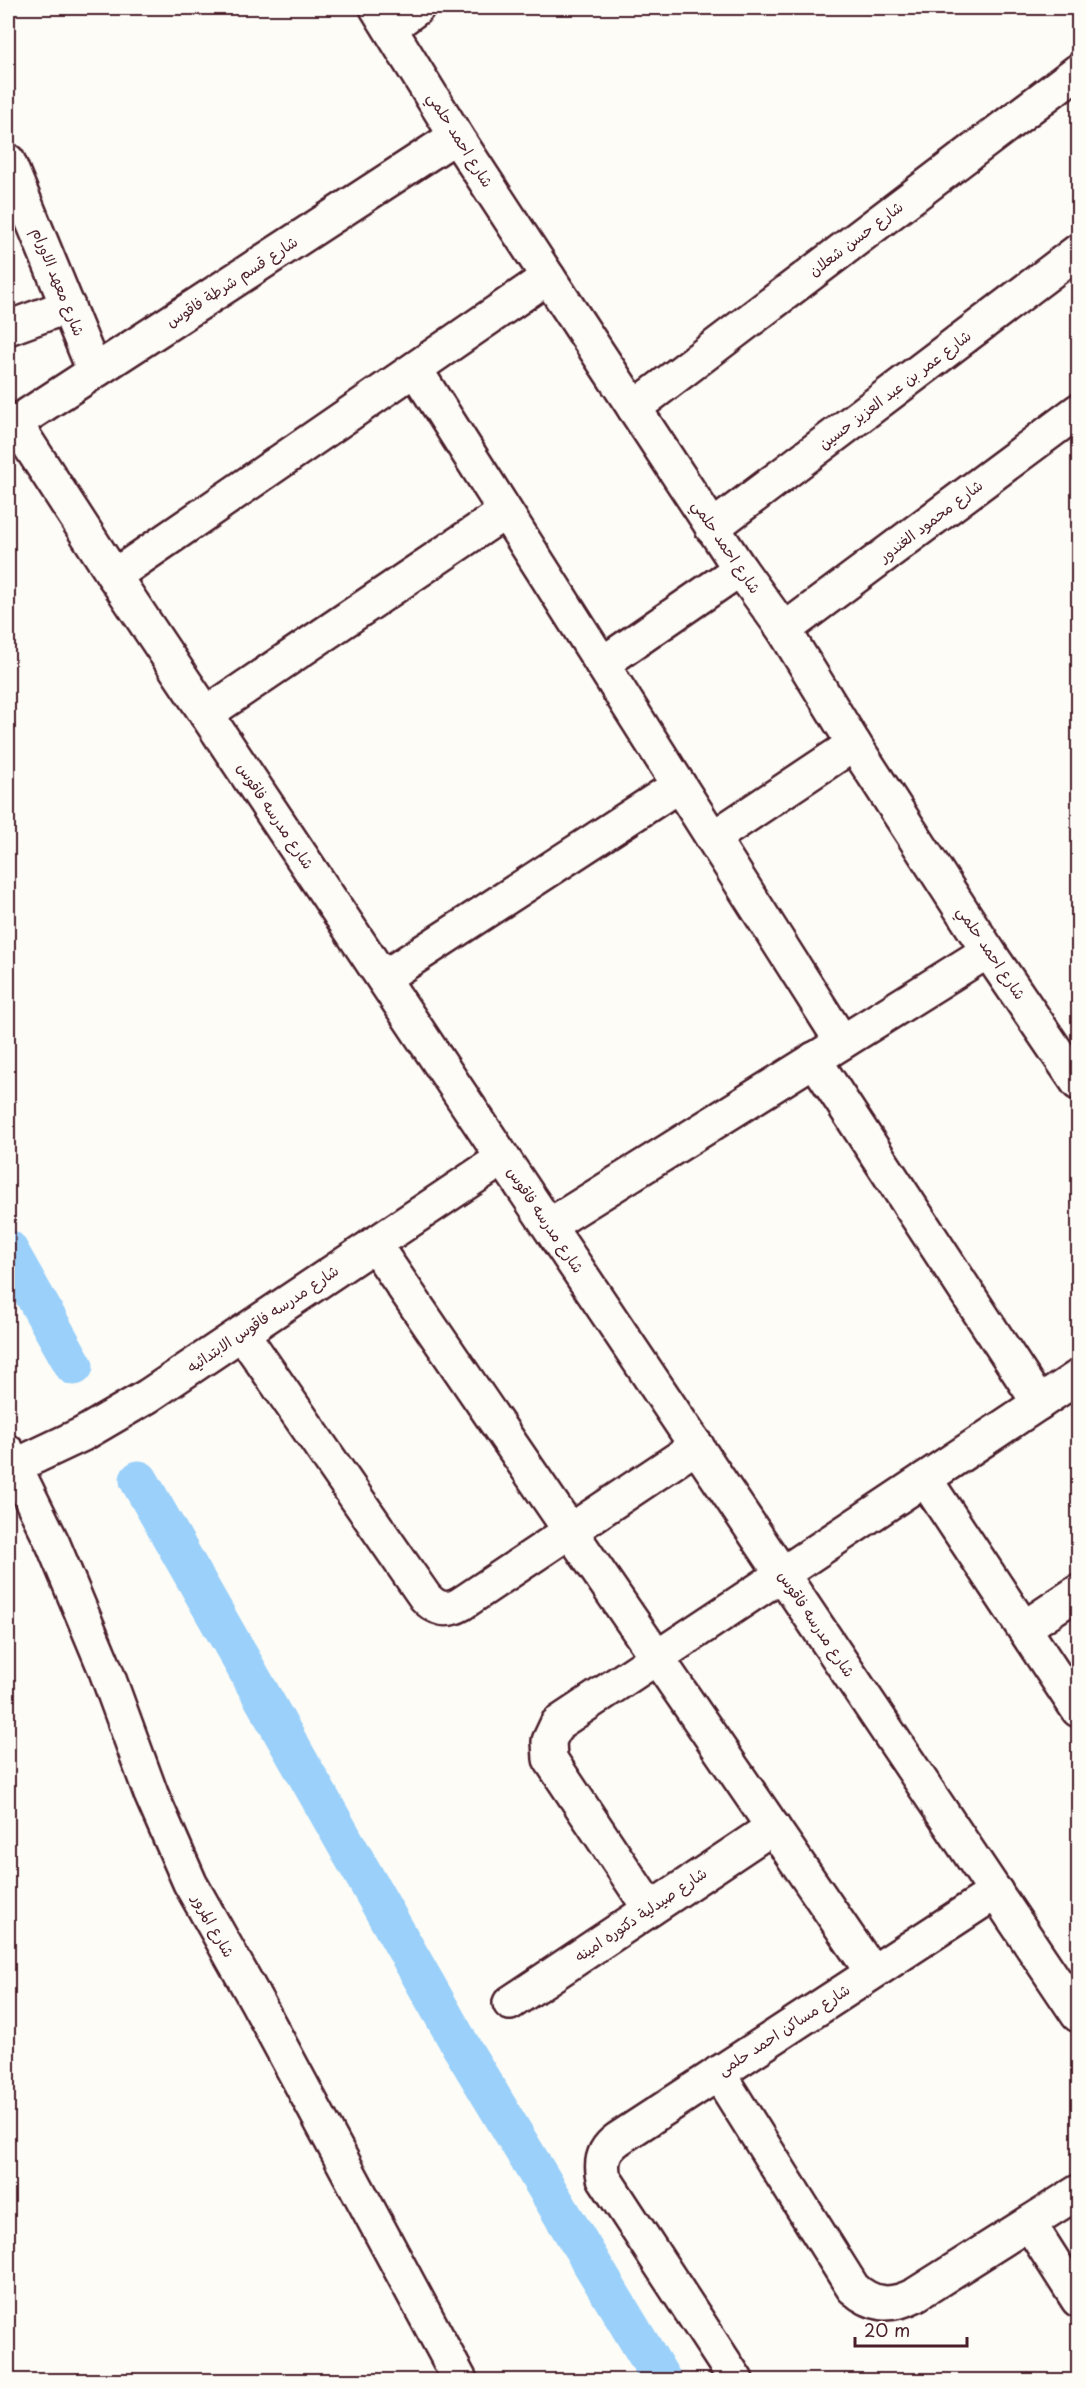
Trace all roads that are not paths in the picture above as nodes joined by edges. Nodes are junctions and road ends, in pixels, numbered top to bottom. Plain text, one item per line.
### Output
1 (417, 8) edge
2 (383, 18) edge
3 (1078, 71) edge
4 (456, 136) junction
5 (8, 161) edge
6 (1078, 251) edge
7 (549, 277) junction
8 (68, 306) junction
9 (8, 328) edge
10 (415, 369) junction
11 (94, 372) junction
12 (634, 408) junction
13 (1078, 411) edge
14 (11, 425) edge
15 (505, 512) junction
16 (712, 528) junction
17 (740, 569) junction
18 (114, 576) junction
19 (784, 630) junction
20 (602, 664) junction
21 (206, 714) junction
22 (854, 744) junction
23 (679, 785) junction
24 (713, 838) junction
25 (988, 951) junction
26 (383, 978) junction
27 (842, 1042) junction
28 (814, 1059) junction
29 (1078, 1083) edge
30 (503, 1158) junction
31 (550, 1225) junction
32 (374, 1244) junction
33 (242, 1333) junction
34 (1078, 1377) edge
35 (1039, 1403) junction
36 (697, 1446) junction
37 (14, 1474) edge
38 (925, 1479) junction
39 (571, 1531) junction
40 (782, 1573) junction
41 (1078, 1592) edge
42 (1024, 1628) junction
43 (657, 1656) junction
44 (1078, 1710) edge
45 (773, 1827) junction
46 (996, 1892) junction
47 (650, 1909) junction
48 (872, 1972) junction
49 (510, 2003) dead end
50 (1076, 2006) edge
51 (718, 2073) junction
52 (1078, 2192) edge
53 (1029, 2223) junction
54 (1078, 2300) edge
55 (460, 2380) edge
56 (736, 2380) edge

1 - 2 street
2 - 4 street, شارع احمد حلمي
3 - 12 street, شارع حسن شعلان
4 - 7 street, شارع احمد حلمي
4 - 11 street, شارع قسم شرطة فاقوس
5 - 8 street, شارع معهد الاورام
6 - 16 street, شارع عمر بن عبد العزيز حسين
7 - 10 street
7 - 12 street, شارع احمد حلمي
8 - 9 street
8 - 11 street, شارع معهد الاورام
10 - 15 street
10 - 18 street
11 - 14 street, شارع قسم شرطة فاقوس
12 - 16 street, شارع احمد حلمي
13 - 19 street, شارع محمود الغندور
14 - 18 street, شارع مدرسه فاقوس
15 - 20 street
15 - 21 street
16 - 17 street, شارع احمد حلمي
17 - 19 street, شارع احمد حلمي
17 - 20 street
18 - 21 street, شارع مدرسه فاقوس
19 - 22 street, شارع احمد حلمي
20 - 23 street
21 - 26 street, شارع مدرسه فاقوس
22 - 24 street
22 - 25 street, شارع احمد حلمي
23 - 24 street
23 - 26 street
24 - 27 street
25 - 27 street
25 - 29 street, شارع احمد حلمي
26 - 30 street, شارع مدرسه فاقوس
27 - 28 street
28 - 31 street
28 - 35 street
30 - 31 street, شارع مدرسه فاقوس
30 - 32 street, شارع مدرسه فاقوس الابتدائيه
31 - 36 street, شارع مدرسه فاقوس
32 - 33 street, شارع مدرسه فاقوس الابتدائيه
32 - 39 street
33 - 37 street, شارع مدرسه فاقوس الابتدائيه
33 - 39 street
34 - 35 street
35 - 38 street
36 - 39 street
36 - 40 street, شارع مدرسه فاقوس
37 - 55 street, شارع المرور
38 - 40 street
38 - 42 street
39 - 43 street
40 - 43 street
40 - 46 street, شارع مدرسه فاقوس
41 - 42 street
42 - 44 street
43 - 45 street
43 - 47 street
45 - 47 street, شارع صيدلية دكتوره امينه
45 - 48 street
46 - 48 street, شارع مساكن احمد حلمى
46 - 50 street, شارع مدرسه فاقوس
47 - 49 street, شارع صيدلية دكتوره امينه
48 - 51 street, شارع مساكن احمد حلمى
51 - 53 street
51 - 56 street, شارع مساكن احمد حلمى
52 - 53 street
53 - 54 street

